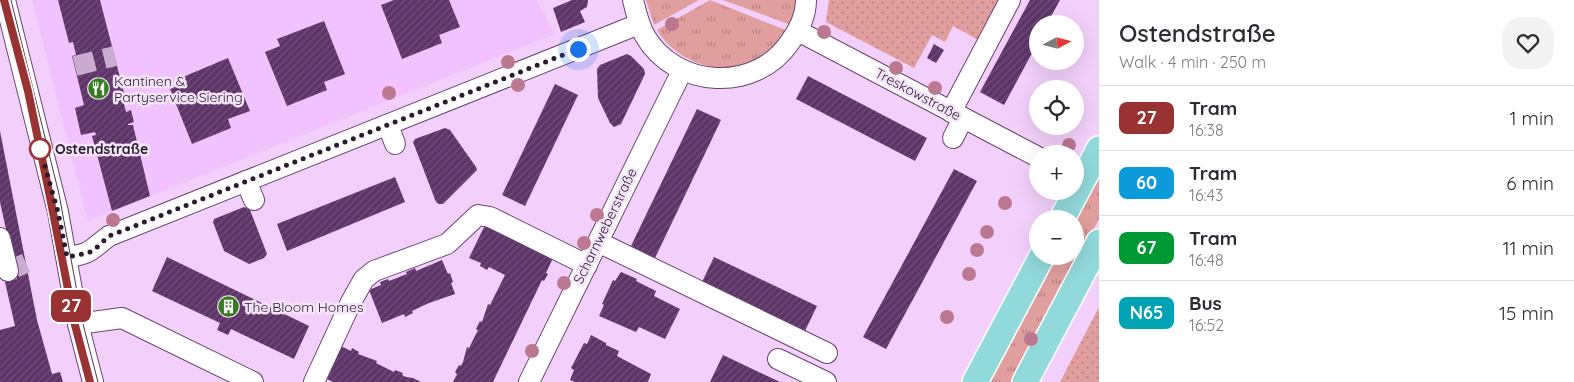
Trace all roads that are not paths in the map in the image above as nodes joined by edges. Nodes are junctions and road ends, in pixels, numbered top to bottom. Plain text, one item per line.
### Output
1 (5, 0) edge
2 (634, 0) edge
3 (806, 0) edge
4 (1010, 0) edge
5 (639, 24) junction
6 (798, 31) junction
7 (682, 71) junction
8 (957, 115) junction
9 (388, 125) junction
10 (953, 138) dead end
11 (395, 144) dead end
12 (1099, 149) edge
13 (1029, 152) edge
14 (1084, 172) edge
15 (246, 181) junction
16 (254, 200) dead end
17 (0, 238) edge
18 (598, 242) junction
19 (1099, 242) edge
20 (67, 257) junction
21 (587, 265) junction
22 (1037, 265) edge
23 (8, 272) edge
24 (78, 324) junction
25 (827, 352) dead end
26 (778, 359) dead end
27 (93, 382) edge
28 (253, 382) edge
29 (314, 382) edge
30 (529, 382) edge
31 (826, 382) edge
32 (975, 382) edge
33 (1025, 382) edge

1 - 20 street
2 - 5 street
3 - 6 street
4 - 8 street
5 - 7 street
5 - 9 street
6 - 7 street
6 - 8 street, Treskowstraße
7 - 18 street, Scharnweberstraße
8 - 10 street
8 - 13 street, Treskowstraße
9 - 11 street
9 - 15 street
12 - 14 main road
15 - 16 street
15 - 20 street
17 - 23 street
18 - 21 street, Scharnweberstraße
18 - 25 street
19 - 33 main road
20 - 24 street
21 - 29 street
21 - 30 street, Scharnweberstraße
22 - 32 main road
24 - 27 street
24 - 28 street
26 - 31 street

